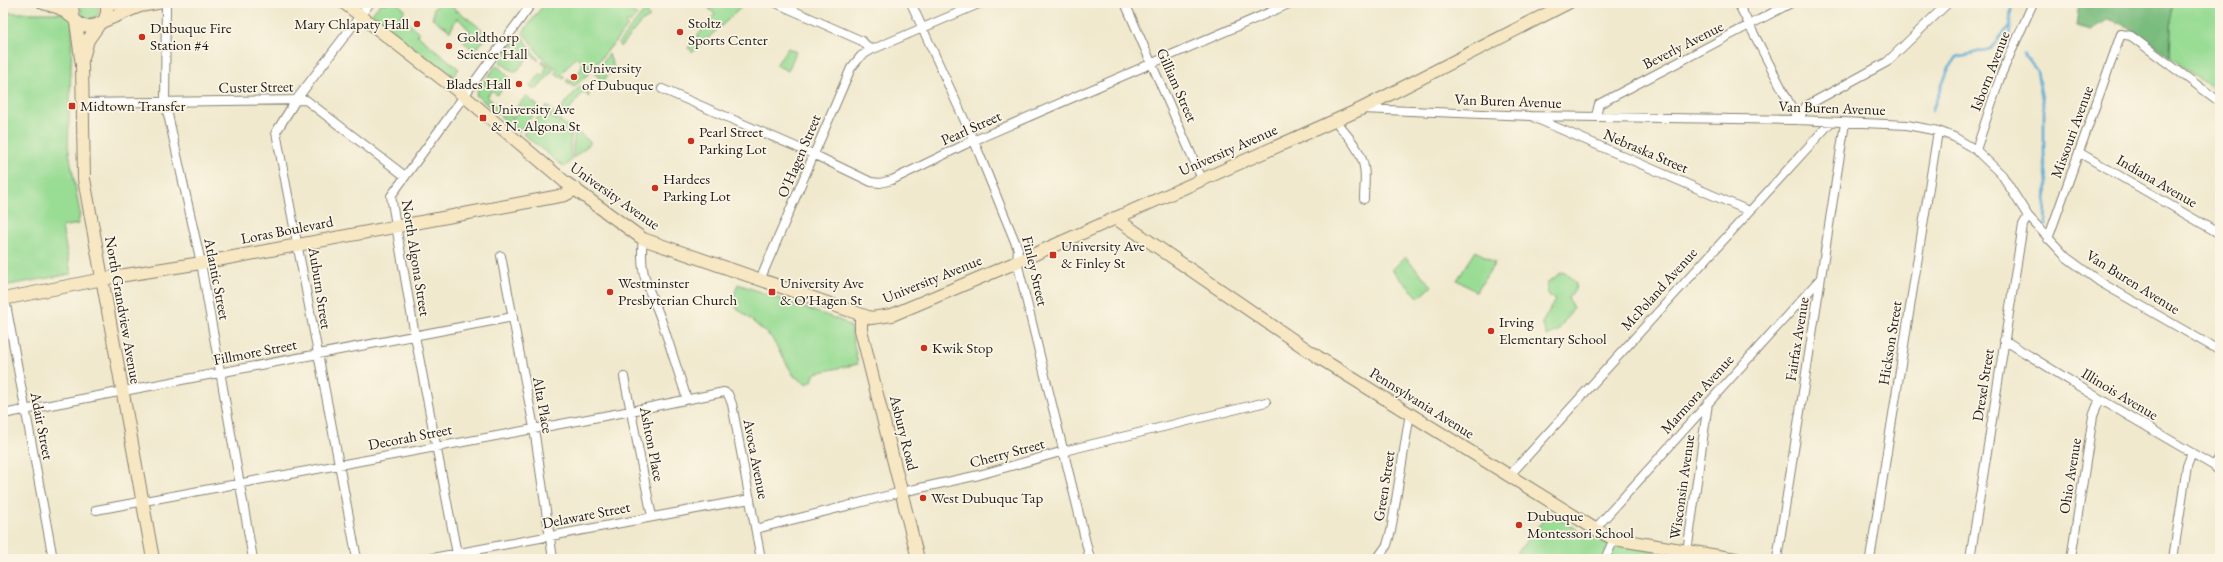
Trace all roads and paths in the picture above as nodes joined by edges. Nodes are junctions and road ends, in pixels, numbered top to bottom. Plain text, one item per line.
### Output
1 (43, 3) edge
2 (72, 3) edge
3 (107, 3) edge
4 (115, 3) edge
5 (157, 3) edge
6 (166, 3) edge
7 (344, 3) edge
8 (370, 3) edge
9 (532, 3) edge
10 (776, 3) edge
11 (911, 3) edge
12 (981, 3) edge
13 (1125, 3) edge
14 (1291, 3) edge
15 (1568, 3) edge
16 (1738, 3) edge
17 (1791, 3) edge
18 (1948, 3) edge
19 (2033, 3) edge
20 (140, 6) junction
21 (360, 17) junction
22 (75, 20) junction
23 (102, 22) junction
24 (1750, 26) junction
25 (922, 29) junction
26 (871, 50) junction
27 (1152, 63) junction
28 (82, 65) junction
29 (662, 89) dead end
30 (463, 95) junction
31 (296, 100) junction
32 (164, 101) junction
33 (2220, 102) edge
34 (82, 103) junction
35 (1361, 109) junction
36 (1531, 116) junction
37 (1596, 116) junction
38 (1798, 120) junction
39 (1335, 121) junction
40 (1832, 122) junction
41 (1845, 123) junction
42 (1938, 131) junction
43 (974, 141) junction
44 (1976, 150) junction
45 (2080, 153) junction
46 (815, 155) junction
47 (406, 176) junction
48 (1202, 179) junction
49 (576, 189) junction
50 (1364, 199) dead end
51 (1749, 211) junction
52 (2028, 216) junction
53 (1115, 218) junction
54 (394, 225) junction
55 (2220, 234) edge
56 (643, 239) junction
57 (2048, 239) junction
58 (299, 244) junction
59 (501, 256) dead end
60 (1017, 262) junction
61 (201, 263) junction
62 (101, 279) junction
63 (1820, 279) junction
64 (760, 280) junction
65 (4, 299) edge
66 (861, 315) junction
67 (513, 317) junction
68 (415, 336) junction
69 (2004, 340) junction
70 (2220, 351) edge
71 (317, 354) junction
72 (219, 373) junction
73 (624, 377) dead end
74 (122, 392) junction
75 (728, 394) joint
76 (687, 399) junction
77 (2100, 399) junction
78 (1266, 402) dead end
79 (1708, 402) junction
80 (25, 410) junction
81 (631, 411) junction
82 (1410, 413) junction
83 (3, 414) edge
84 (534, 428) junction
85 (436, 446) junction
86 (1064, 451) junction
87 (2192, 453) junction
88 (2220, 456) edge
89 (338, 465) junction
90 (2214, 466) junction
91 (2220, 472) edge
92 (1508, 476) junction
93 (239, 483) junction
94 (902, 492) junction
95 (750, 499) junction
96 (142, 501) junction
97 (96, 510) dead end
98 (652, 517) junction
99 (756, 529) junction
100 (1595, 529) junction
101 (549, 536) junction
102 (1614, 539) junction
103 (1687, 552) junction
104 (458, 556) edge
105 (53, 559) edge
106 (153, 559) edge
107 (253, 559) edge
108 (357, 559) edge
109 (427, 559) edge
110 (553, 559) edge
111 (762, 559) edge
112 (918, 559) edge
113 (1090, 559) edge
114 (1377, 559) edge
115 (1605, 559) edge
116 (1736, 559) edge
117 (1777, 559) edge
118 (1870, 559) edge
119 (1970, 559) edge
120 (2072, 559) edge
121 (2173, 559) edge

1 - 22 main road
2 - 22 main road, North Grandview Avenue
3 - 23 main road
4 - 20 main road
5 - 20 main road
6 - 32 street, Atlantic Street
7 - 21 main road, University Avenue
8 - 21 street, Auburn Street
9 - 30 street, North Algona Street
10 - 26 street
11 - 25 street, Finley Street
12 - 25 street, O'Hagen Street
13 - 27 street, Gilliam Street
14 - 27 street, Pearl Street
15 - 35 main road, University Avenue
16 - 24 street
17 - 24 street, Beverly Avenue
18 - 38 street
19 - 44 street, Isborn Avenue
20 - 23 main road
21 - 30 main road, University Avenue
21 - 31 street, Auburn Street
22 - 23 main road
22 - 28 main road, North Grandview Avenue
23 - 28 main road, North Grandview Avenue
24 - 37 street, Beverly Avenue
24 - 38 street
25 - 26 street, O'Hagen Street
25 - 43 street, Finley Street
26 - 46 street, O'Hagen Street
27 - 43 street, Pearl Street
27 - 48 street, Gilliam Street
28 - 34 main road, North Grandview Avenue
29 - 46 street, Pearl Street
30 - 47 street, North Algona Street
30 - 49 main road, University Avenue
31 - 32 street, Custer Street
31 - 47 street, Custer Street
31 - 58 street, Auburn Street
32 - 34 street, Custer Street
32 - 61 street, Atlantic Street
33 - 45 street, Missouri Avenue
34 - 62 main road, North Grandview Avenue
35 - 36 street, Van Buren Avenue
35 - 39 main road, University Avenue
36 - 37 street, Van Buren Avenue
36 - 51 street, Nebraska Street
37 - 38 street, Van Buren Avenue
38 - 40 street, Van Buren Avenue
39 - 48 main road, University Avenue
39 - 50 street
40 - 41 street, Van Buren Avenue
40 - 51 street, McPoland Avenue
41 - 42 street, Van Buren Avenue
41 - 63 street, Fairfax Avenue
42 - 44 street, Van Buren Avenue
42 - 118 street, Hickson Street
43 - 46 street, Pearl Street
43 - 60 street, Finley Street
44 - 52 street, Van Buren Avenue
45 - 55 street, Indiana Avenue
45 - 57 street, Missouri Avenue
46 - 64 street, O'Hagen Street
47 - 54 street, North Algona Street
48 - 53 main road, University Avenue
49 - 54 main road, Loras Boulevard
49 - 56 main road, University Avenue
51 - 92 street, McPoland Avenue
52 - 57 street, Van Buren Avenue
52 - 69 street, Drexel Street
53 - 60 main road, University Avenue
53 - 82 main road, Pennsylvania Avenue
54 - 58 main road, Loras Boulevard
54 - 68 street, North Algona Street
56 - 64 main road, University Avenue
56 - 76 street
57 - 70 street, Van Buren Avenue
58 - 61 main road, Loras Boulevard
58 - 71 street, Auburn Street
59 - 67 street, Alta Place
60 - 66 main road, University Avenue
60 - 86 street, Finley Street
61 - 62 main road, Loras Boulevard
61 - 72 street, Atlantic Street
62 - 65 main road, Loras Boulevard
62 - 74 main road, North Grandview Avenue
63 - 79 street, Marmora Avenue
63 - 117 street, Fairfax Avenue
64 - 66 main road, University Avenue
65 - 80 street, Adair Street
66 - 94 main road, Asbury Road
67 - 68 street, Fillmore Street
67 - 84 street, Alta Place
68 - 71 street, Fillmore Street
68 - 85 street, North Algona Street
69 - 77 street, Illinois Avenue
69 - 119 street, Drexel Street
71 - 72 street, Fillmore Street
71 - 89 street, Auburn Street
72 - 74 street, Fillmore Street
72 - 93 street, Atlantic Street
73 - 81 street, Ashton Place
74 - 80 street, Fillmore Street
74 - 96 main road, North Grandview Avenue
75 - 76 street, Decorah Street
75 - 95 street, Avoca Avenue
76 - 81 street, Decorah Street
77 - 87 street, Illinois Avenue
77 - 120 street, Ohio Avenue
78 - 86 street, Cherry Street
79 - 100 street, Marmora Avenue
79 - 103 street, Wisconsin Avenue
80 - 83 street, Fillmore Street
80 - 105 street, Adair Street
81 - 84 street, Decorah Street
81 - 98 street, Ashton Place
82 - 92 main road, Pennsylvania Avenue
82 - 114 street, Green Street
84 - 85 street, Decorah Street
84 - 101 street, Alta Place
85 - 89 street, Decorah Street
85 - 104 street, North Algona Street
86 - 94 street, Cherry Street
86 - 113 street, Finley Street
87 - 90 street, Illinois Avenue
87 - 121 street
88 - 90 street
89 - 93 street, Decorah Street
89 - 108 street, Auburn Street
90 - 91 street, Illinois Avenue
92 - 100 main road, Pennsylvania Avenue
93 - 96 street, Decorah Street
93 - 107 street, Atlantic Street
94 - 99 street, Cherry Street
94 - 112 main road, Asbury Road
95 - 98 street, Delaware Street
95 - 99 street, Avoca Avenue
96 - 97 street, Decorah Street
96 - 106 main road, North Grandview Avenue
98 - 101 street, Delaware Street
99 - 111 street, Avoca Avenue
100 - 102 main road, Pennsylvania Avenue
101 - 104 street, Delaware Street
101 - 110 street, Alta Place
102 - 103 main road, Pennsylvania Avenue
102 - 115 street
103 - 116 main road, Pennsylvania Avenue
104 - 109 street, Delaware Street

